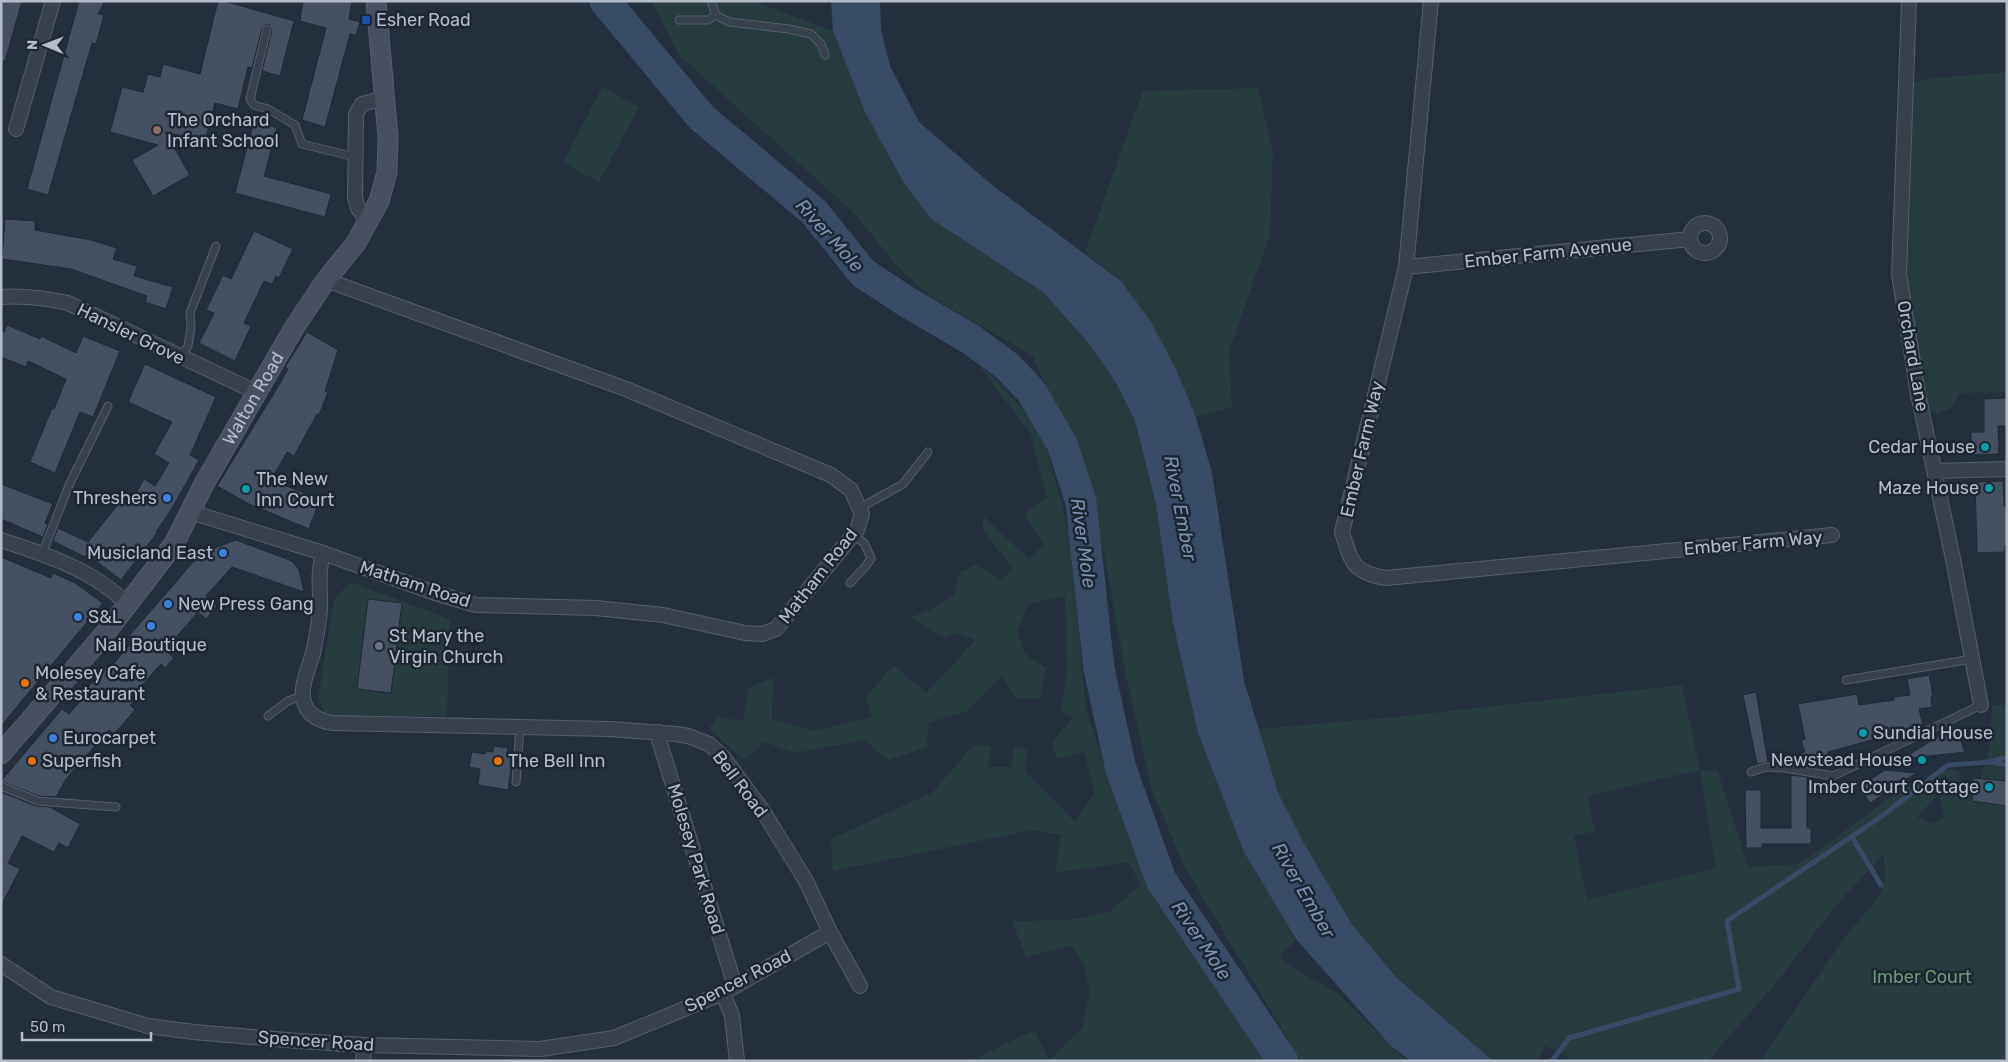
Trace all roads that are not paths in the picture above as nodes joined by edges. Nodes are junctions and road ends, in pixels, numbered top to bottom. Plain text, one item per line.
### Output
1 (53, 1) edge
2 (376, 1) edge
3 (711, 1) edge
4 (1431, 1) edge
5 (1909, 1) edge
6 (716, 15) junction
7 (679, 20) dead end
8 (267, 29) dead end
9 (825, 55) dead end
10 (385, 98) junction
11 (16, 129) dead end
12 (355, 157) junction
13 (368, 222) junction
14 (1690, 239) dead end
15 (216, 246) dead end
16 (1406, 267) junction
17 (326, 280) junction
18 (1, 297) edge
19 (180, 358) junction
20 (256, 392) junction
21 (108, 406) dead end
22 (928, 452) dead end
23 (2007, 469) edge
24 (1935, 472) junction
25 (860, 508) junction
26 (191, 512) junction
27 (853, 535) junction
28 (1832, 535) dead end
29 (1, 540) edge
30 (323, 553) junction
31 (42, 554) junction
32 (850, 583) dead end
33 (128, 606) junction
34 (1972, 659) junction
35 (1846, 680) dead end
36 (302, 696) junction
37 (1981, 705) joint
38 (268, 716) dead end
39 (520, 727) junction
40 (659, 732) junction
41 (1, 754) edge
42 (1751, 772) dead end
43 (516, 782) dead end
44 (1, 786) edge
45 (116, 808) dead end
46 (830, 932) junction
47 (1, 964) edge
48 (860, 986) dead end
49 (729, 989) junction
50 (365, 1045) junction
51 (363, 1061) edge
52 (737, 1061) edge

1 - 11 street
2 - 10 main road, Walton Road
3 - 6 lane
4 - 16 street, Ember Farm Way
5 - 24 street, Orchard Lane
6 - 7 lane
6 - 9 lane
8 - 12 lane
10 - 12 street
10 - 13 main road, Walton Road
12 - 13 street
13 - 17 main road, Walton Road
14 - 16 street, Ember Farm Avenue
15 - 19 lane
16 - 28 street, Ember Farm Way
17 - 20 main road, Walton Road
17 - 25 street, Matham Road
18 - 19 street, Hansler Grove
19 - 20 street, Hansler Grove
20 - 26 main road, Walton Road
21 - 31 lane
22 - 25 lane
23 - 24 street
24 - 34 street, Orchard Lane
25 - 27 street, Matham Road
26 - 30 street, Matham Road
26 - 33 main road, Walton Road
27 - 30 street, Matham Road
27 - 32 lane
29 - 31 street
30 - 36 street
31 - 33 street
33 - 41 main road, Walton Road
34 - 35 lane
34 - 37 street, Orchard Lane
36 - 38 lane
36 - 39 street, Bell Road
37 - 42 lane
39 - 40 street, Bell Road
39 - 43 lane
40 - 46 street, Bell Road
40 - 49 street, Molesey Park Road
44 - 45 lane
46 - 48 street, Bell Road
46 - 49 street, Spencer Road
47 - 50 street, Spencer Road
49 - 50 street, Spencer Road
49 - 52 street, Molesey Park Road
50 - 51 street

